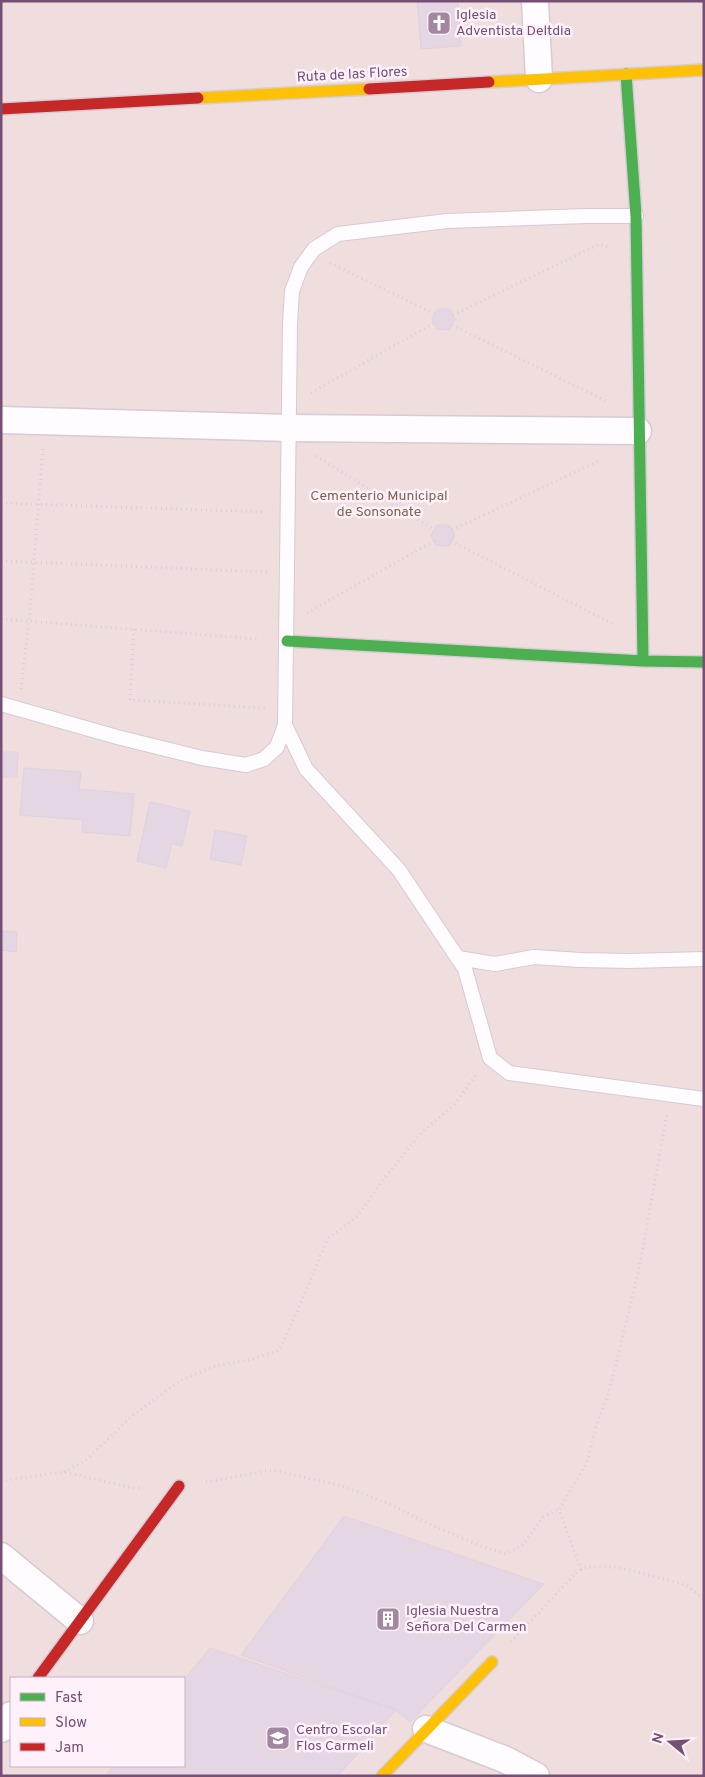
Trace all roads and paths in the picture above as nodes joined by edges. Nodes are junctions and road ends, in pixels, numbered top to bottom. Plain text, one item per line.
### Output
1 (535, 1) edge
2 (704, 70) edge
3 (626, 74) junction
4 (539, 79) junction
5 (1, 109) edge
6 (636, 216) junction
7 (612, 251) dead end
8 (310, 254) junction
9 (435, 314) dead end
10 (453, 315) dead end
11 (434, 323) dead end
12 (452, 326) dead end
13 (1, 420) edge
14 (45, 421) junction
15 (289, 425) junction
16 (638, 430) junction
17 (1, 504) edge
18 (38, 504) junction
19 (289, 513) junction
20 (435, 530) dead end
21 (452, 530) dead end
22 (434, 541) dead end
23 (451, 541) dead end
24 (1, 560) edge
25 (34, 562) junction
26 (288, 572) junction
27 (1, 619) edge
28 (29, 621) junction
29 (287, 624) junction
30 (134, 629) junction
31 (643, 640) junction
32 (287, 641) junction
33 (643, 661) junction
34 (704, 662) edge
35 (1, 704) edge
36 (286, 709) junction
37 (19, 710) junction
38 (285, 725) junction
39 (458, 958) junction
40 (704, 959) edge
41 (490, 1058) junction
42 (670, 1095) junction
43 (704, 1099) edge
44 (64, 1472) junction
45 (1, 1482) edge
46 (179, 1486) junction
47 (559, 1509) junction
48 (1, 1556) edge
49 (581, 1570) junction
50 (704, 1599) edge
51 (80, 1621) junction
52 (492, 1662) joint
53 (39, 1677) edge
54 (10, 1716) edge
55 (426, 1728) junction
56 (1, 1729) edge
57 (503, 1768) edge
58 (382, 1776) edge
59 (536, 1776) edge

1 - 4 street
2 - 3 street, Ruta de las Flores
3 - 4 street, Ruta de las Flores
3 - 6 street
4 - 5 street, Ruta de las Flores
6 - 8 lane
6 - 16 street
7 - 10 path
8 - 9 path
8 - 15 lane
11 - 15 path
12 - 16 path
13 - 14 street
14 - 15 street
14 - 18 path
15 - 16 street
15 - 19 lane
15 - 20 path
16 - 21 path
16 - 31 street
17 - 18 path
18 - 19 path
18 - 25 path
19 - 26 lane
22 - 29 path
23 - 31 path
24 - 25 path
25 - 26 path
25 - 28 path
26 - 29 lane
27 - 28 path
28 - 30 path
28 - 37 path
29 - 32 lane
30 - 32 path
30 - 36 path
31 - 33 street
32 - 33 street
32 - 36 lane
33 - 34 street
35 - 37 lane
36 - 38 lane
37 - 38 lane
38 - 39 lane
39 - 40 lane
39 - 41 lane
41 - 42 lane
41 - 44 path
42 - 43 lane
42 - 47 path
44 - 45 path
44 - 46 path
46 - 47 path
46 - 51 street
47 - 49 path
48 - 51 street
49 - 50 path
49 - 52 path
51 - 53 street
52 - 55 street
54 - 56 street
55 - 57 street
55 - 58 street
57 - 59 street

